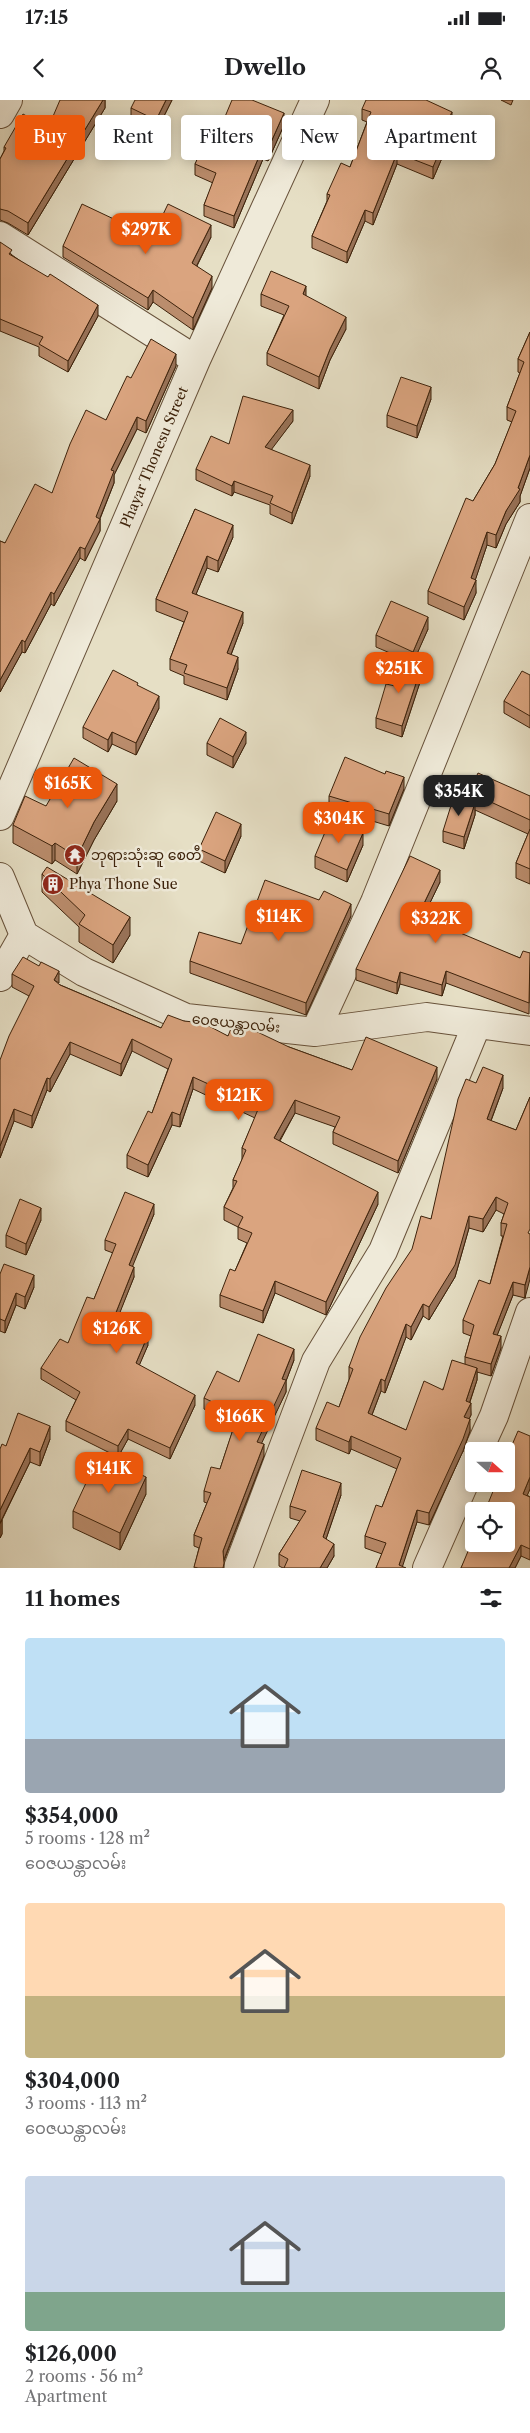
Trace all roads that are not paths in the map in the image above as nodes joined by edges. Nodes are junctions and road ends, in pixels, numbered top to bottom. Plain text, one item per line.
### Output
1 (8, 100) edge
2 (315, 100) edge
3 (0, 114) edge
4 (0, 236) edge
5 (196, 360) junction
6 (530, 518) edge
7 (0, 816) edge
8 (0, 877) edge
9 (24, 935) junction
10 (0, 977) edge
11 (477, 1024) junction
12 (530, 1031) edge
13 (315, 1032) junction
14 (530, 1312) edge
15 (482, 1442) edge
16 (465, 1481) edge
17 (238, 1568) edge
18 (427, 1568) edge

1 - 3 street
2 - 5 street, Phayar Thonesu Street
4 - 5 street
5 - 7 street, Phayar Thonesu Street
6 - 13 street
8 - 9 street
9 - 10 street
9 - 13 street, ဝေဇယန္တာလမ်း
11 - 12 street, ဝေဇယန္တာလမ်း
11 - 13 street, ဝေဇယန္တာလမ်း
11 - 17 street
14 - 15 street
16 - 18 street

